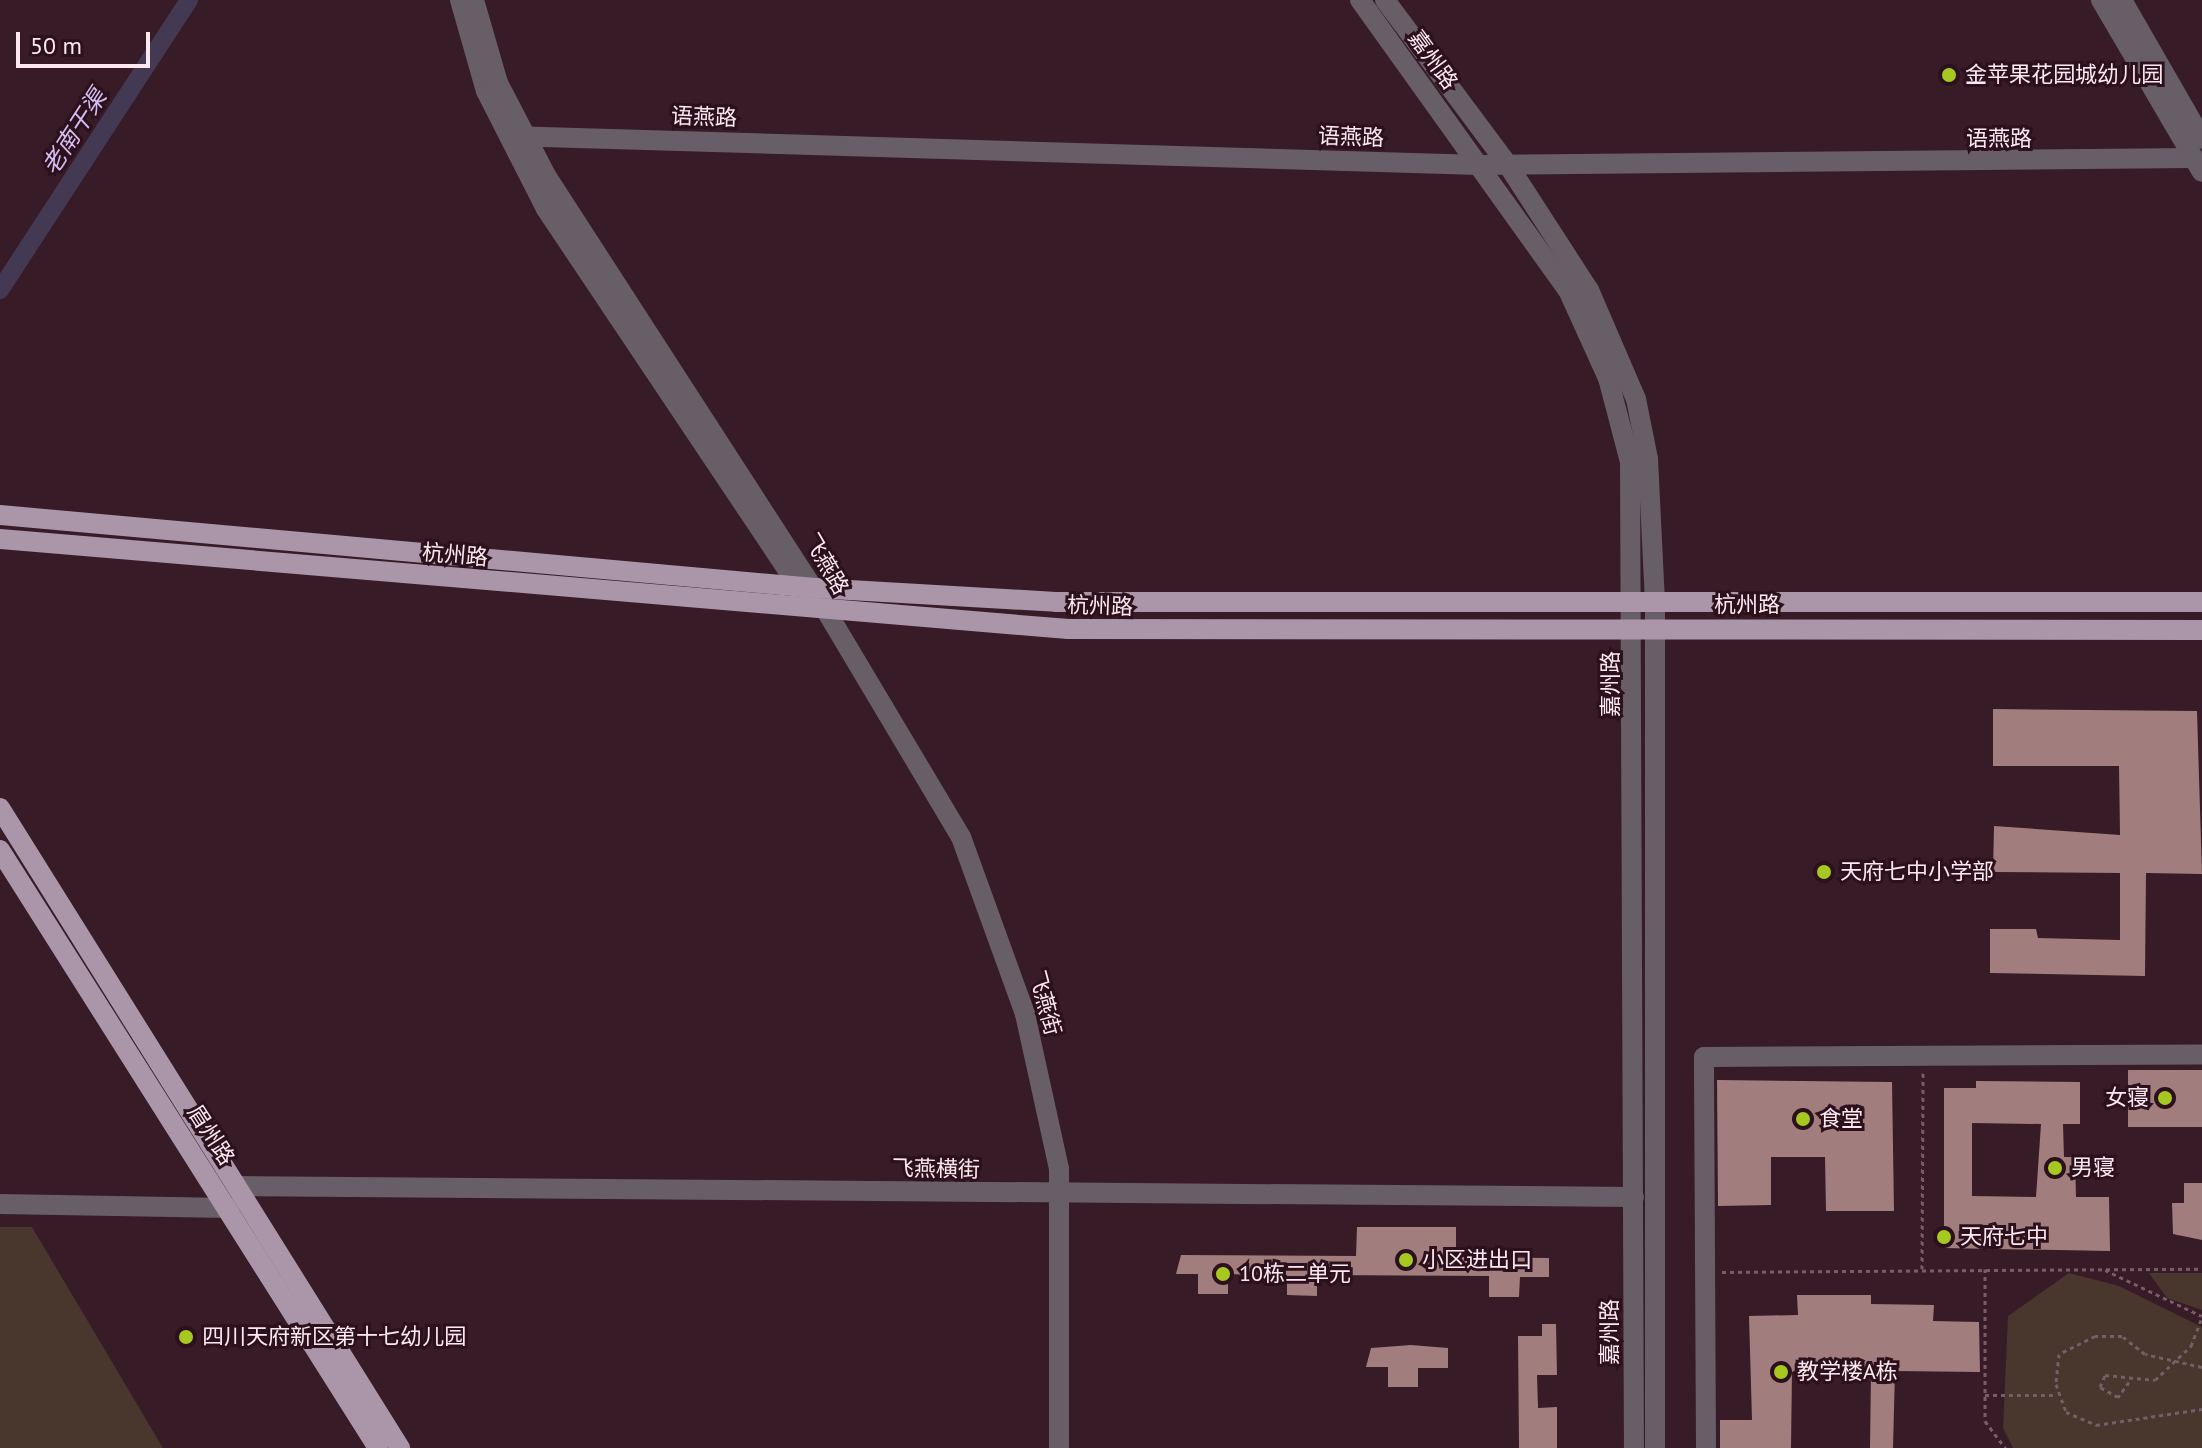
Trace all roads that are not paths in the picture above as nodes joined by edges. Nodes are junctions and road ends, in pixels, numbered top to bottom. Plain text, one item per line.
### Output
1 (460, 0) edge
2 (474, 0) edge
3 (1360, 0) edge
4 (1385, 0) edge
5 (2101, 0) edge
6 (2122, 0) edge
7 (517, 136) junction
8 (2199, 156) edge
9 (1480, 165) junction
10 (1508, 165) junction
11 (0, 515) edge
12 (0, 539) edge
13 (791, 584) junction
14 (815, 588) junction
15 (1645, 602) junction
16 (2202, 602) edge
17 (828, 614) junction
18 (1645, 629) junction
19 (2202, 630) edge
20 (0, 808) edge
21 (0, 850) edge
22 (2202, 1054) edge
23 (237, 1186) junction
24 (1059, 1194) junction
25 (1634, 1197) junction
26 (0, 1204) edge
27 (229, 1208) junction
28 (378, 1448) edge
29 (400, 1448) edge
30 (1059, 1448) edge
31 (1634, 1448) edge
32 (1655, 1448) edge
33 (1706, 1448) edge

1 - 7 street, 飞燕路
2 - 7 street, 飞燕路
3 - 9 street, 嘉州路
4 - 10 street
5 - 8 street
6 - 8 street
7 - 9 street, 语燕路
7 - 13 street, 飞燕路
7 - 14 street, 飞燕路
8 - 10 street, 语燕路
9 - 10 street, 语燕路
9 - 15 street, 嘉州路
10 - 15 street
11 - 13 main road, 杭州路
12 - 17 main road, 杭州路
13 - 14 main road, 杭州路
13 - 17 street, 飞燕路
14 - 15 main road, 杭州路
14 - 17 street, 飞燕路
15 - 16 main road, 杭州路
15 - 18 street
17 - 18 main road, 杭州路
17 - 24 street, 飞燕街
18 - 19 main road, 杭州路
18 - 25 street, 嘉州路
18 - 32 street
20 - 23 main road
21 - 27 main road, 眉州路
22 - 33 street
23 - 24 street, 飞燕横街
23 - 29 main road
24 - 25 street, 飞燕横街
24 - 30 street, 飞燕街
25 - 31 street, 嘉州路
26 - 27 street
27 - 28 main road, 眉州路

